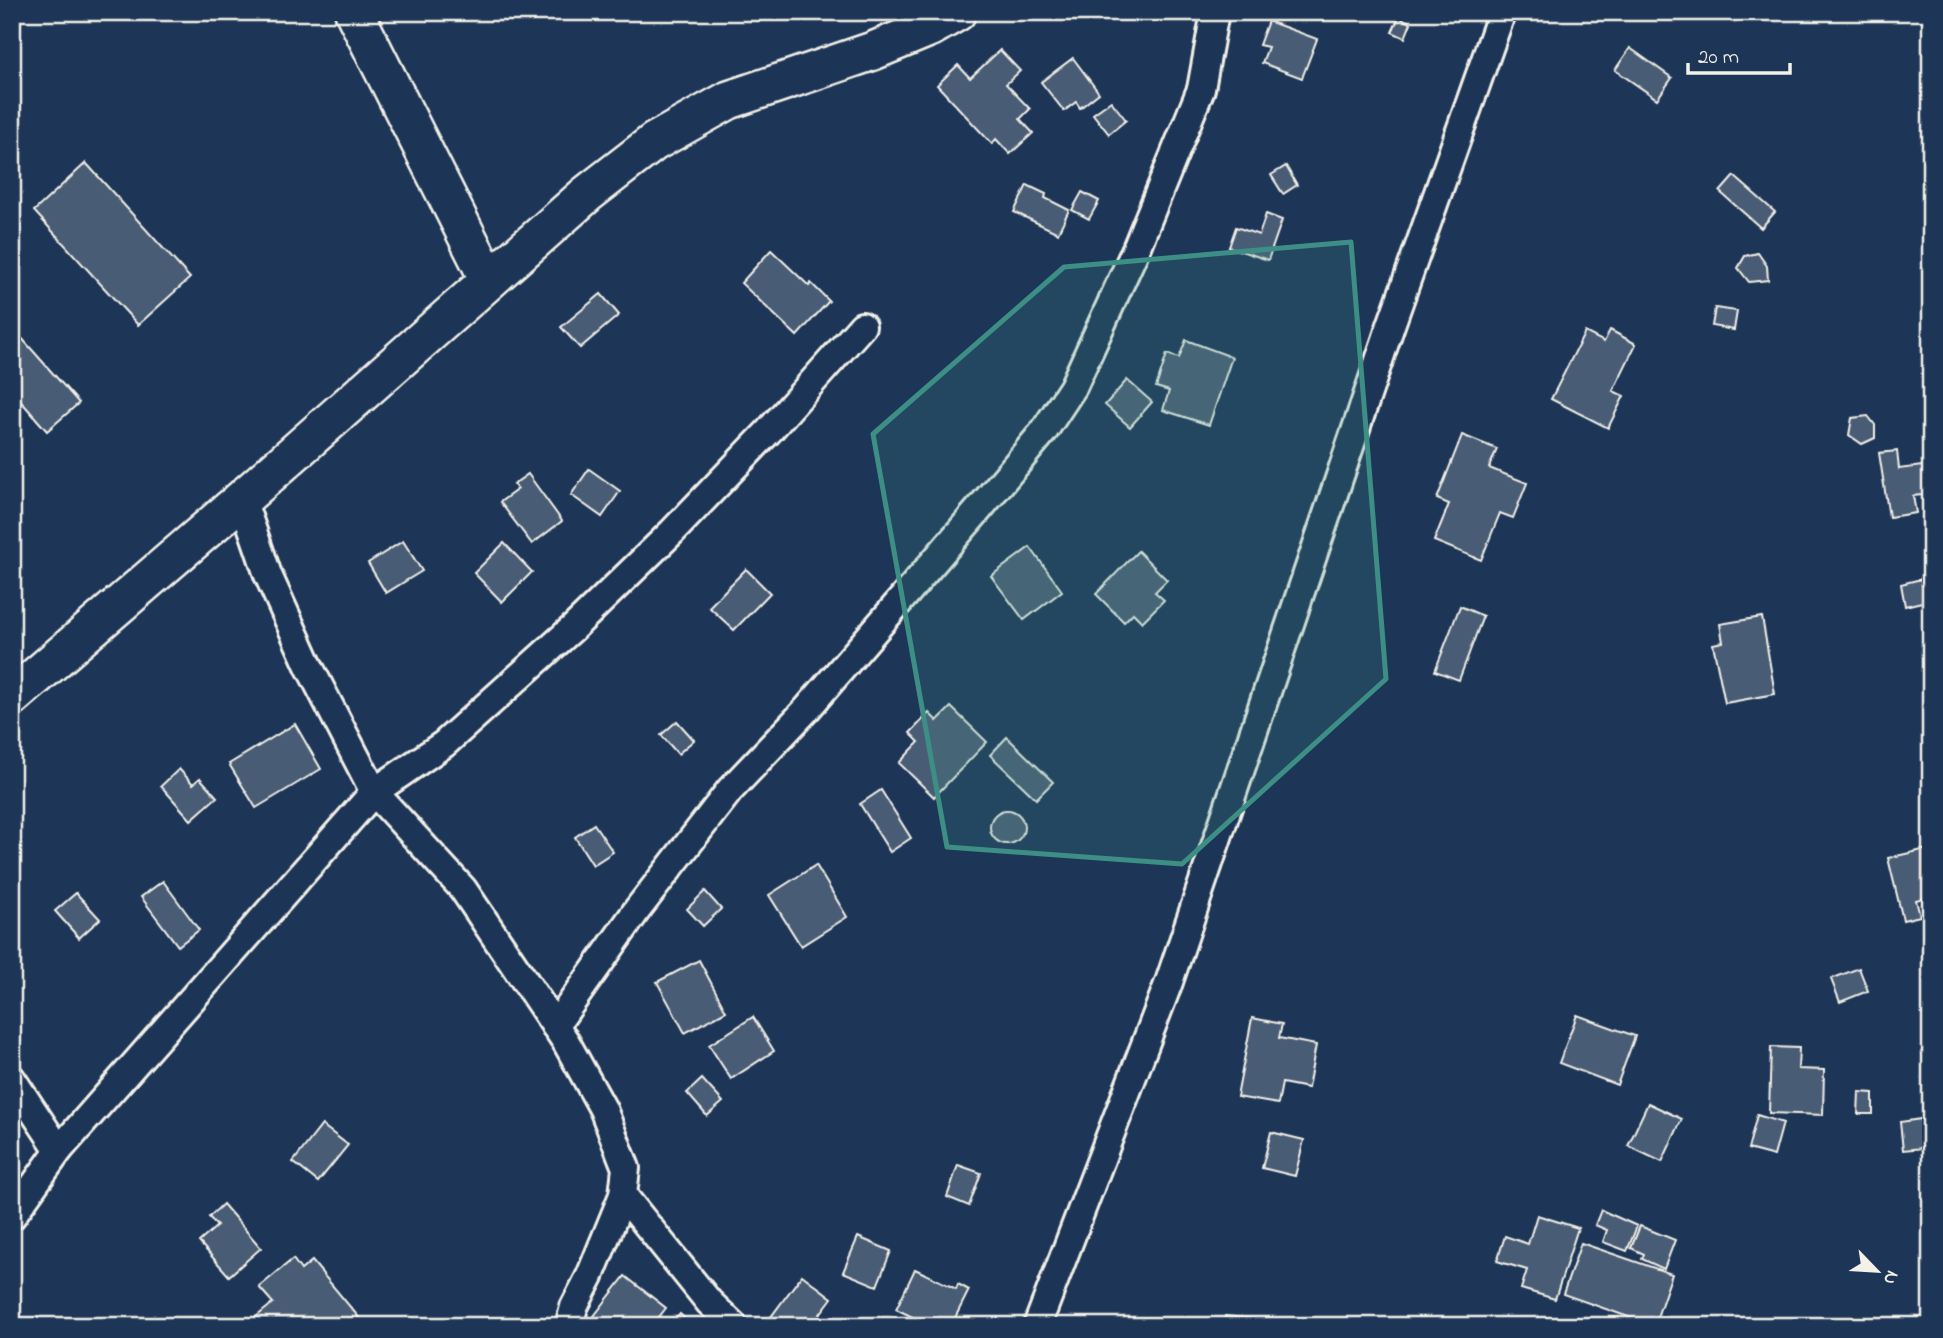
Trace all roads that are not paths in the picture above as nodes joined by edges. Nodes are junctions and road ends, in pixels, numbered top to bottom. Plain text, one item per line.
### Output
1 (354, 12) edge
2 (957, 12) edge
3 (1216, 12) edge
4 (1502, 12) edge
5 (489, 279) junction
6 (862, 326) dead end
7 (242, 499) junction
8 (12, 697) edge
9 (374, 792) junction
10 (555, 1026) junction
11 (12, 1079) edge
12 (59, 1150) junction
13 (623, 1195) junction
14 (12, 1216) edge
15 (569, 1326) edge
16 (734, 1326) edge
17 (1037, 1326) edge

1 - 5 street
2 - 5 street
3 - 10 street
4 - 17 street
5 - 7 street
6 - 9 street
7 - 8 street
7 - 9 street
9 - 10 street
9 - 12 street
10 - 13 street
11 - 12 street
12 - 14 street
13 - 15 street
13 - 16 street

